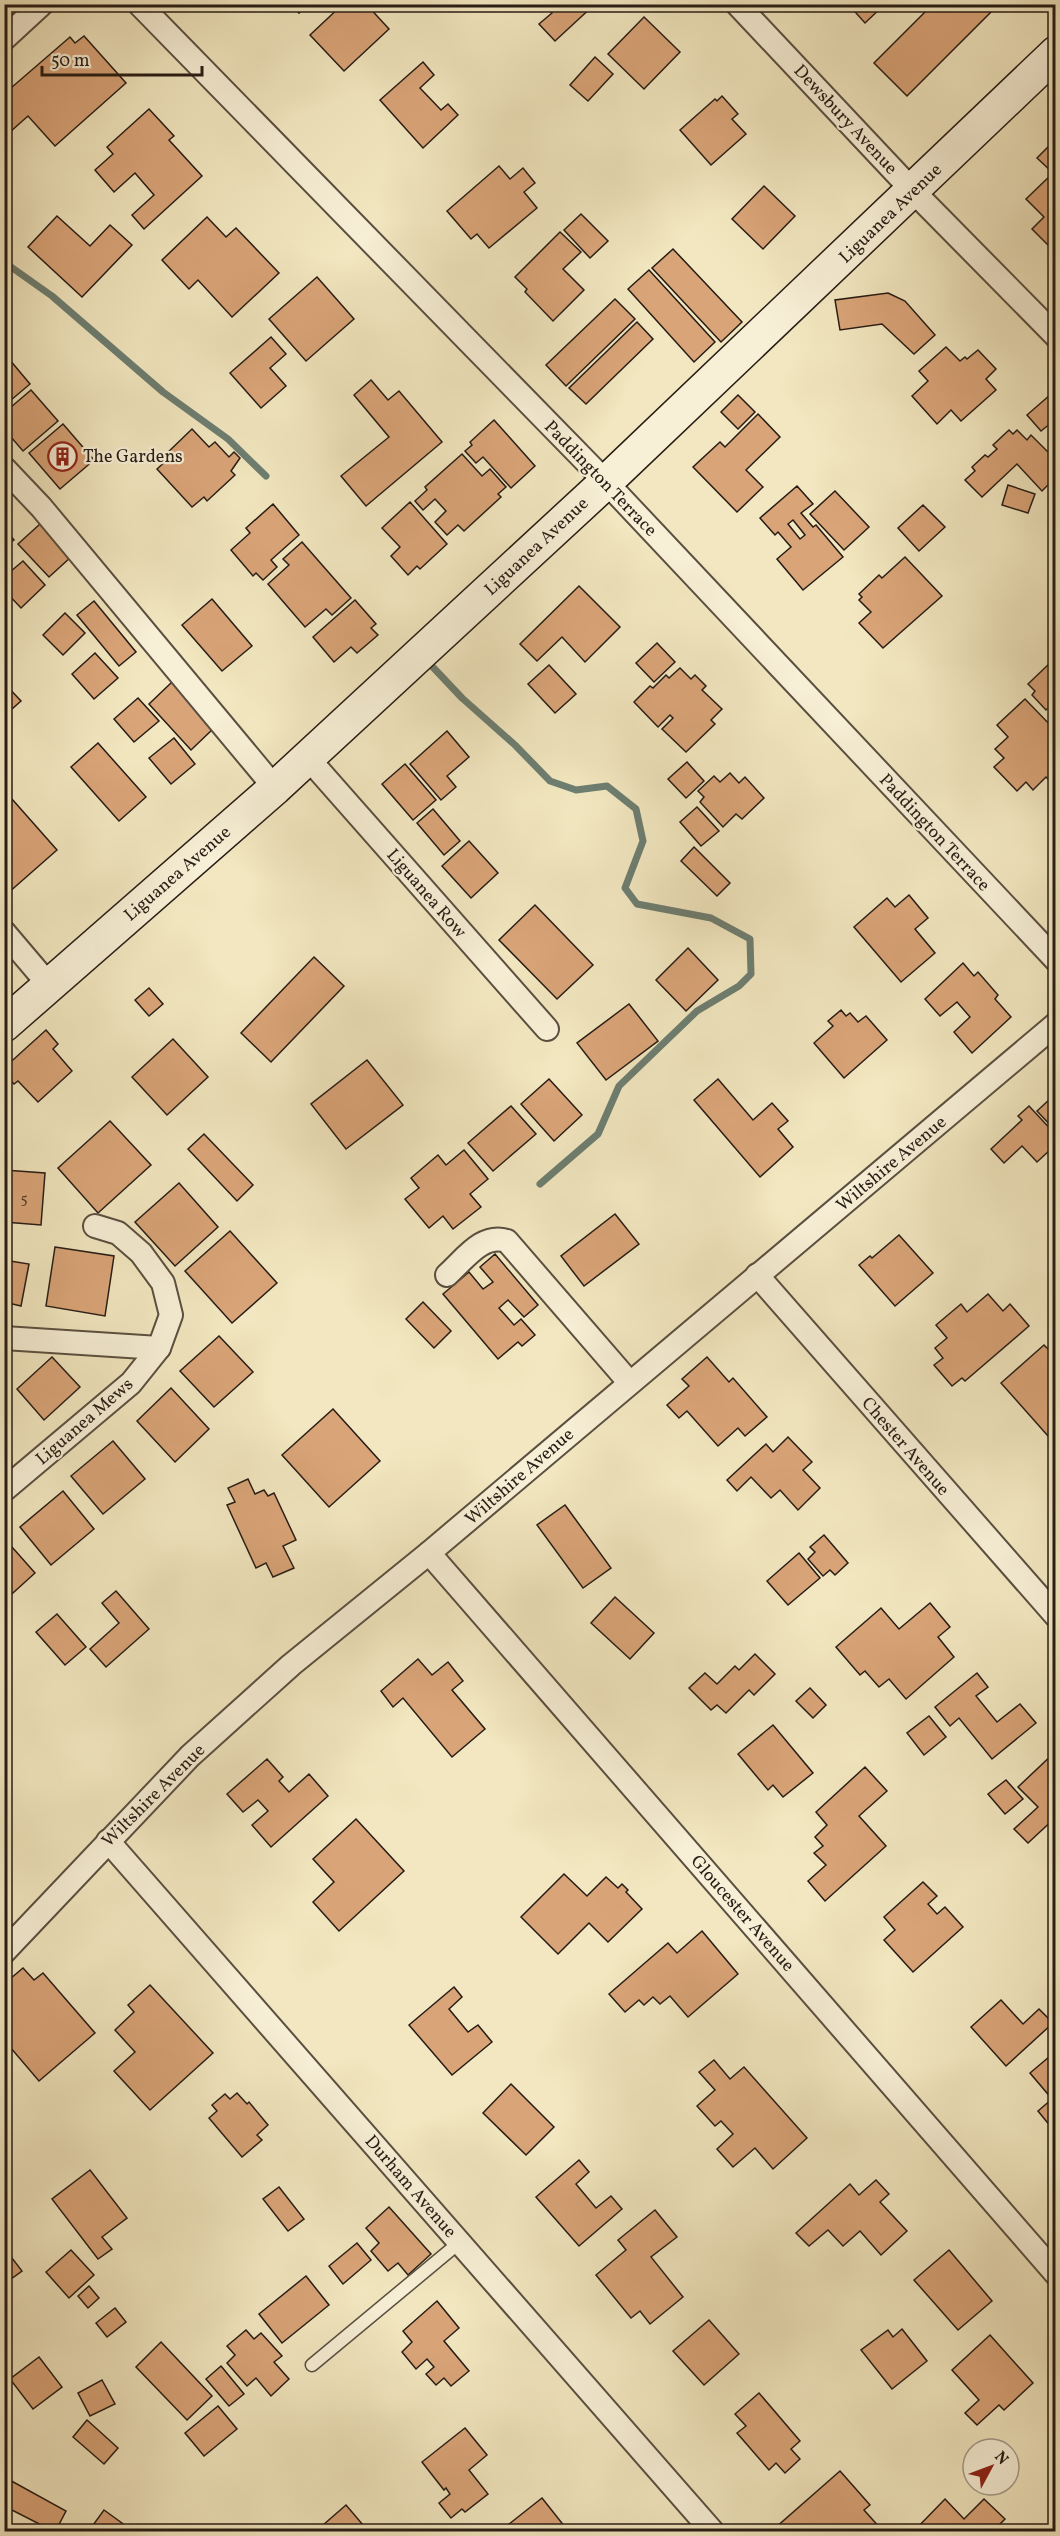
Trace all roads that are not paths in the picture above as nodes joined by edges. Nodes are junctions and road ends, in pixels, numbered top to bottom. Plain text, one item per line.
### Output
1 (42, 4) edge
2 (139, 4) edge
3 (737, 4) edge
4 (4, 39) edge
5 (1056, 53) edge
6 (913, 191) junction
7 (1056, 336) edge
8 (4, 468) edge
9 (606, 482) junction
10 (307, 757) junction
11 (275, 788) junction
12 (4, 932) edge
13 (1056, 960) edge
14 (49, 985) junction
15 (1056, 1024) edge
16 (4, 1025) edge
17 (547, 1029) dead end
18 (95, 1226) dead end
19 (447, 1275) dead end
20 (757, 1275) junction
21 (4, 1338) edge
22 (159, 1348) junction
23 (629, 1382) junction
24 (4, 1490) edge
25 (429, 1553) junction
26 (1056, 1616) edge
27 (108, 1841) junction
28 (4, 1952) edge
29 (460, 2242) junction
30 (1056, 2274) edge
31 (312, 2365) dead end
32 (712, 2532) edge

1 - 4 street
2 - 9 street, Paddington Terrace
3 - 6 street, Dewsbury Avenue
5 - 6 main road, Liguanea Avenue
6 - 7 street, Dewsbury Avenue
6 - 9 main road, Liguanea Avenue
8 - 11 street
9 - 10 main road, Liguanea Avenue
9 - 13 street, Paddington Terrace
10 - 11 main road, Liguanea Avenue
10 - 17 street, Liguanea Row
11 - 14 main road, Liguanea Avenue
12 - 14 street
14 - 16 main road, Liguanea Avenue
15 - 20 street, Wiltshire Avenue
18 - 22 street, Liguanea Mews
19 - 23 street
20 - 23 street, Wiltshire Avenue
20 - 26 street, Chester Avenue
21 - 22 street, Liguanea Mews
22 - 24 street, Liguanea Mews
23 - 25 street, Wiltshire Avenue
25 - 27 street, Wiltshire Avenue
25 - 30 street, Gloucester Avenue
27 - 28 street, Wiltshire Avenue
27 - 29 street, Durham Avenue
29 - 31 lane
29 - 32 street, Durham Avenue

